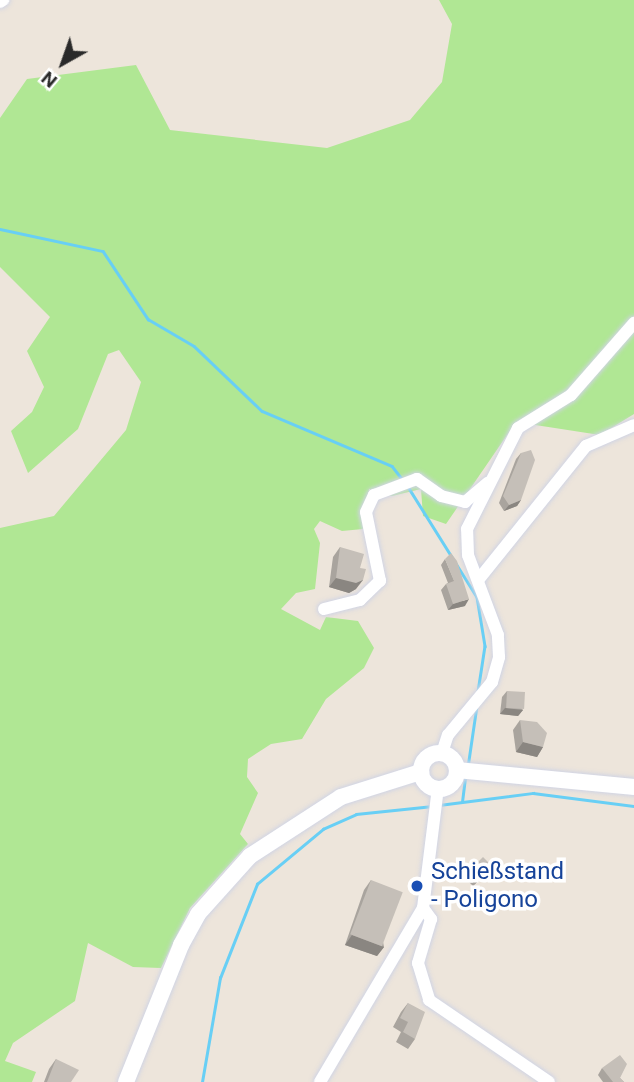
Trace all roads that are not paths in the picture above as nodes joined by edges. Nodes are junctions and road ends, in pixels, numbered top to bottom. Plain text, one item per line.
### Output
1 (634, 323) edge
2 (634, 425) edge
3 (492, 483) junction
4 (479, 579) junction
5 (324, 609) dead end
6 (442, 753) junction
7 (464, 769) junction
8 (421, 772) junction
9 (634, 787) edge
10 (437, 794) junction
11 (424, 908) junction
12 (126, 1082) edge
13 (320, 1082) edge
14 (550, 1082) edge

1 - 3 street
2 - 4 street
3 - 4 street
3 - 5 street
4 - 6 street
6 - 7 main road
6 - 8 main road
7 - 9 main road
7 - 10 main road
8 - 10 main road
8 - 12 main road
10 - 11 street
11 - 13 street
11 - 14 street

